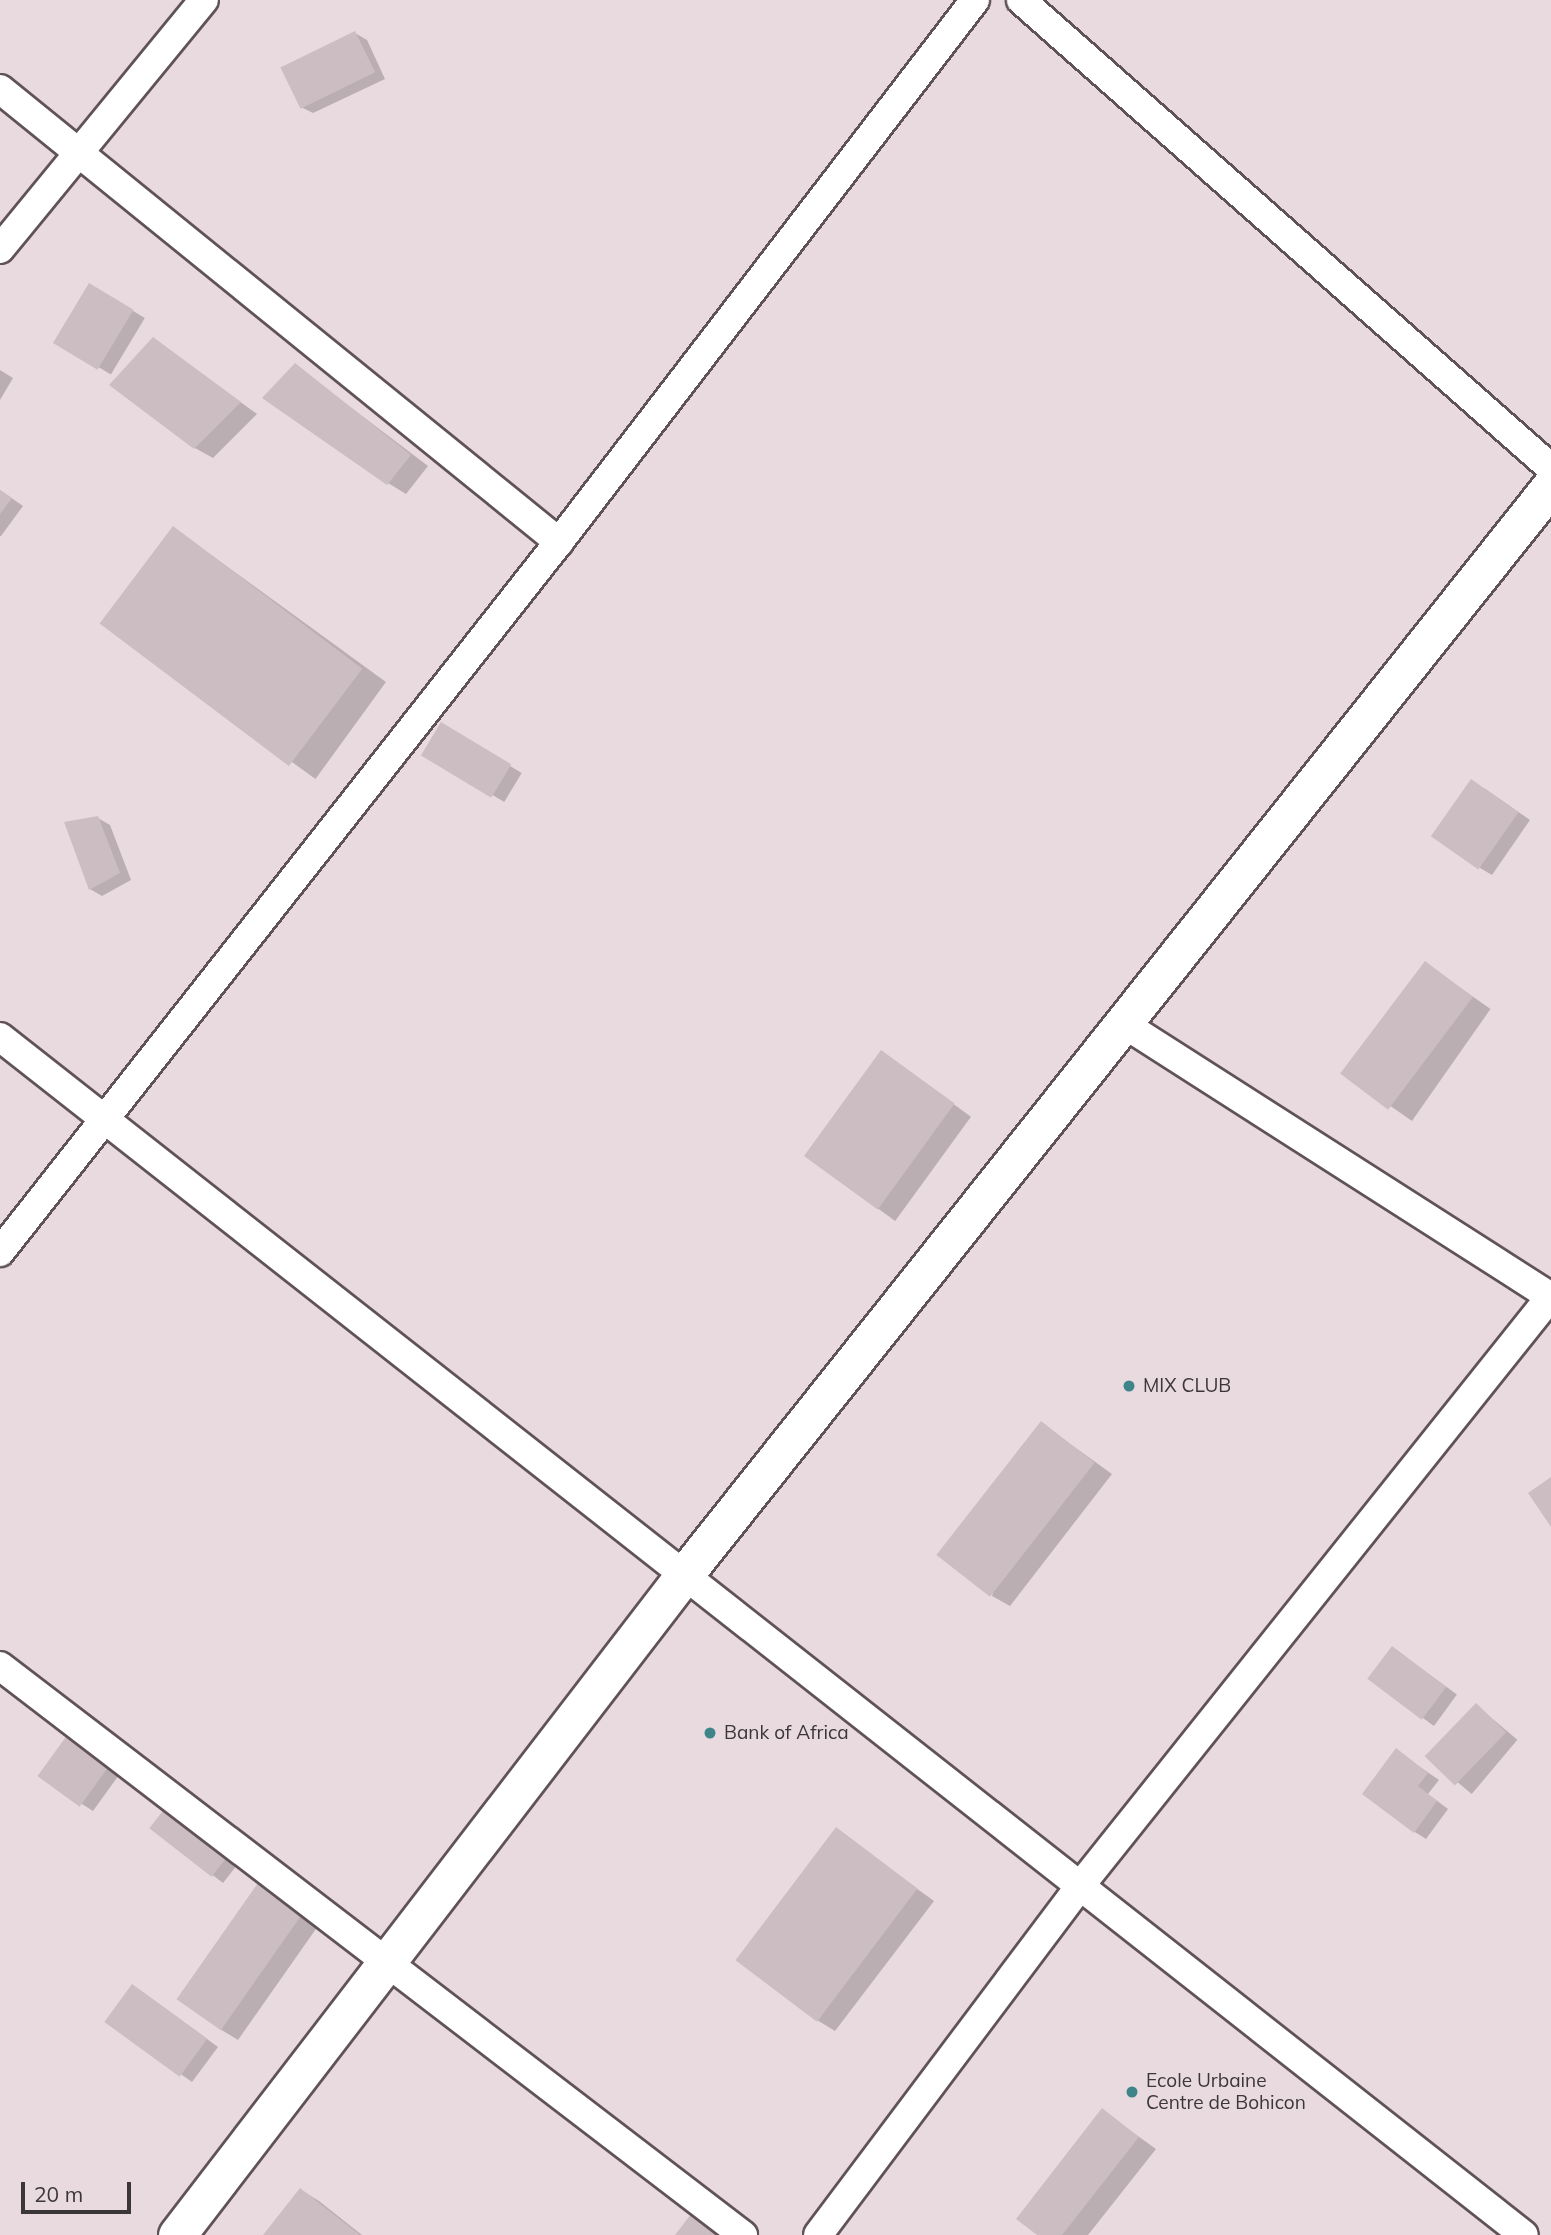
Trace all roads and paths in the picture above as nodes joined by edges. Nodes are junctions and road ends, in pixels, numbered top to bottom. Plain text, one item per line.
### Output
1 (204, 0) edge
2 (975, 0) edge
3 (1021, 0) edge
4 (0, 89) edge
5 (80, 150) junction
6 (0, 249) edge
7 (1551, 468) edge
8 (1551, 486) edge
9 (559, 542) junction
10 (1124, 1024) junction
11 (0, 1037) edge
12 (102, 1116) junction
13 (0, 1252) edge
14 (1551, 1297) edge
15 (684, 1575) junction
16 (0, 1666) edge
17 (1080, 1886) junction
18 (387, 1964) junction
19 (177, 2235) edge
20 (743, 2235) edge
21 (818, 2235) edge
22 (1524, 2235) edge

1 - 5 street
2 - 9 street
3 - 7 street
4 - 5 street
5 - 6 street
5 - 9 street
8 - 10 street
9 - 12 street
10 - 14 street
10 - 15 street
11 - 12 street
12 - 13 street
12 - 15 street
14 - 17 street
15 - 17 street
15 - 18 street
16 - 18 street
17 - 21 street
17 - 22 street
18 - 19 street
18 - 20 street

